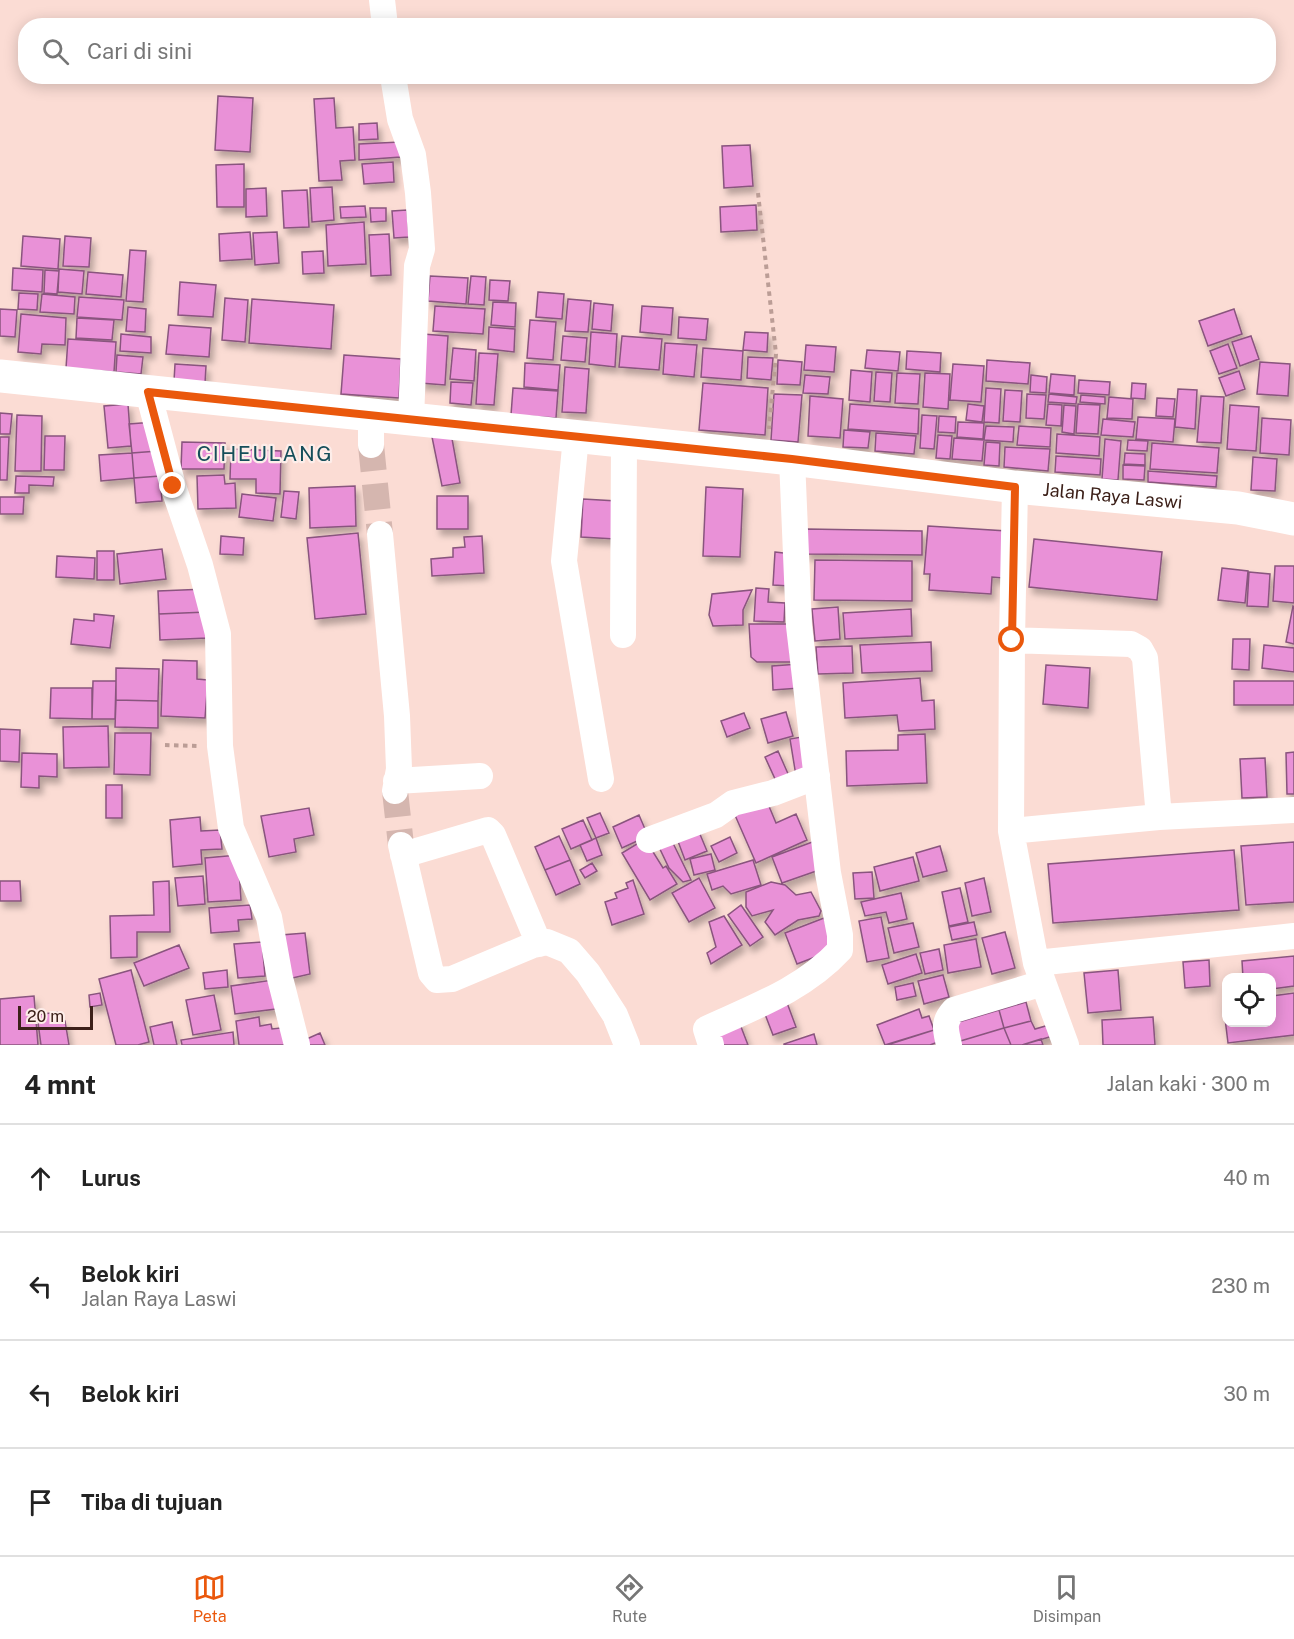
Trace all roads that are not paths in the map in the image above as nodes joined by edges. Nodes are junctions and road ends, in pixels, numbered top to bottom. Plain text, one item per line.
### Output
1 (382, 0) edge
2 (384, 18) edge
3 (394, 84) edge
4 (0, 376) edge
5 (148, 392) junction
6 (411, 419) junction
7 (576, 437) junction
8 (624, 442) junction
9 (779, 458) junction
10 (1015, 487) junction
11 (1294, 519) edge
12 (380, 534) tunnel mouth
13 (623, 635) dead end
14 (1012, 640) junction
15 (480, 776) dead end
16 (817, 776) junction
17 (601, 779) dead end
18 (1294, 810) edge
19 (1159, 817) junction
20 (1011, 831) junction
21 (650, 840) dead end
22 (1294, 936) edge
23 (539, 944) junction
24 (1040, 973) junction
25 (297, 1045) edge
26 (627, 1045) edge
27 (711, 1045) edge
28 (949, 1045) edge
29 (1066, 1045) edge

1 - 2 street
3 - 6 street
4 - 5 main road, Jalan Raya Laswi
5 - 6 main road, Jalan Raya Laswi
5 - 25 street
6 - 7 main road, Jalan Raya Laswi
7 - 8 main road, Jalan Raya Laswi
7 - 17 street
8 - 9 main road, Jalan Raya Laswi
8 - 13 street
9 - 10 main road, Jalan Raya Laswi
9 - 16 street
10 - 11 main road, Jalan Raya Laswi
10 - 14 street
12 - 15 street
14 - 19 street
14 - 20 street
16 - 21 street
16 - 27 street
18 - 19 street
19 - 20 street
20 - 24 street
22 - 24 street
23 - 23 street
23 - 26 street
24 - 28 street
24 - 29 street

